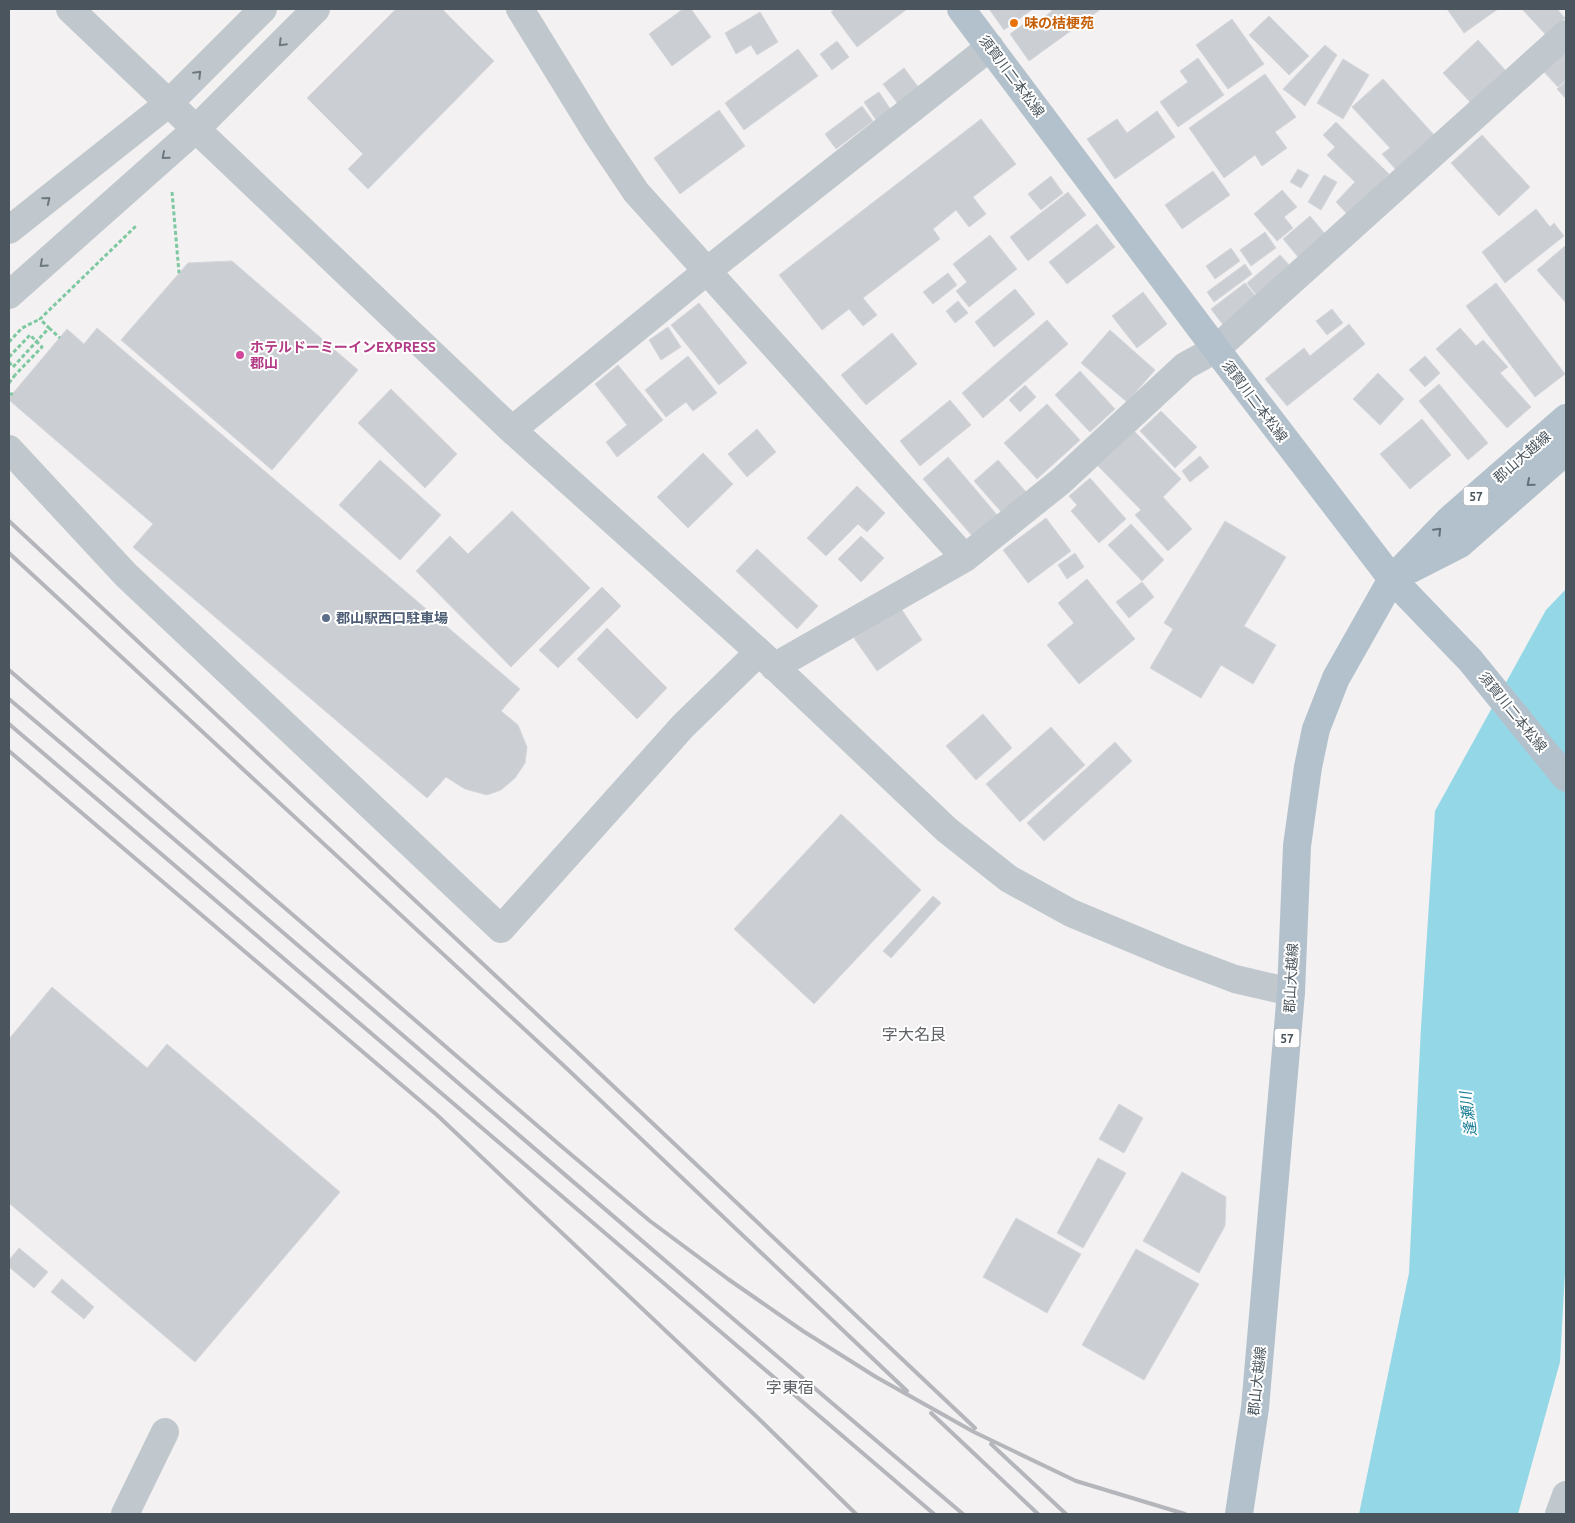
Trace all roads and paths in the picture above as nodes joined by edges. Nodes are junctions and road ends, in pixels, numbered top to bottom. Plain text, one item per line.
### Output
1 (70, 9) edge
2 (263, 9) edge
3 (316, 9) edge
4 (520, 9) edge
5 (961, 9) edge
6 (1566, 34) edge
7 (990, 46) junction
8 (169, 103) junction
9 (196, 130) junction
10 (165, 198) dead end
11 (138, 224) dead end
12 (9, 230) edge
13 (707, 271) junction
14 (179, 273) dead end
15 (9, 295) edge
16 (40, 320) junction
17 (49, 328) junction
18 (60, 338) dead end
19 (9, 342) edge
20 (1216, 349) junction
21 (9, 357) edge
22 (9, 362) edge
23 (9, 383) edge
24 (9, 394) edge
25 (14, 394) dead end
26 (1566, 418) edge
27 (512, 430) junction
28 (9, 449) edge
29 (1566, 451) edge
30 (965, 558) junction
31 (1392, 579) junction
32 (766, 660) junction
33 (1566, 778) edge
34 (1291, 992) junction
35 (165, 1432) dead end
36 (1566, 1495) edge
37 (126, 1514) edge
38 (1239, 1514) edge
39 (1559, 1514) edge

1 - 8 street
8 -> 2 street
3 -> 9 street
4 - 13 street
5 - 7 main road, 須賀川二本松線
6 - 20 street
7 - 13 street
7 - 20 main road, 須賀川二本松線
8 - 9 street
12 -> 8 street
9 -> 15 street
9 - 27 street
10 - 14 path
11 - 16 path
13 - 27 street
13 - 30 street
16 - 17 path
16 - 19 path
17 - 18 path
17 - 22 path
20 - 30 street
20 - 31 main road, 須賀川二本松線
21 - 23 path, bridge
24 - 25 path
31 -> 26 main road, 郡山大越線 / 57
27 - 32 street
28 - 32 street
29 -> 31 main road, 郡山大越線 / 57
30 - 32 street
31 - 33 main road, 須賀川二本松線
31 - 34 main road, 郡山大越線 / 57
32 - 34 street
34 - 38 main road, 郡山大越線 / 57
35 - 37 street
36 - 39 street

